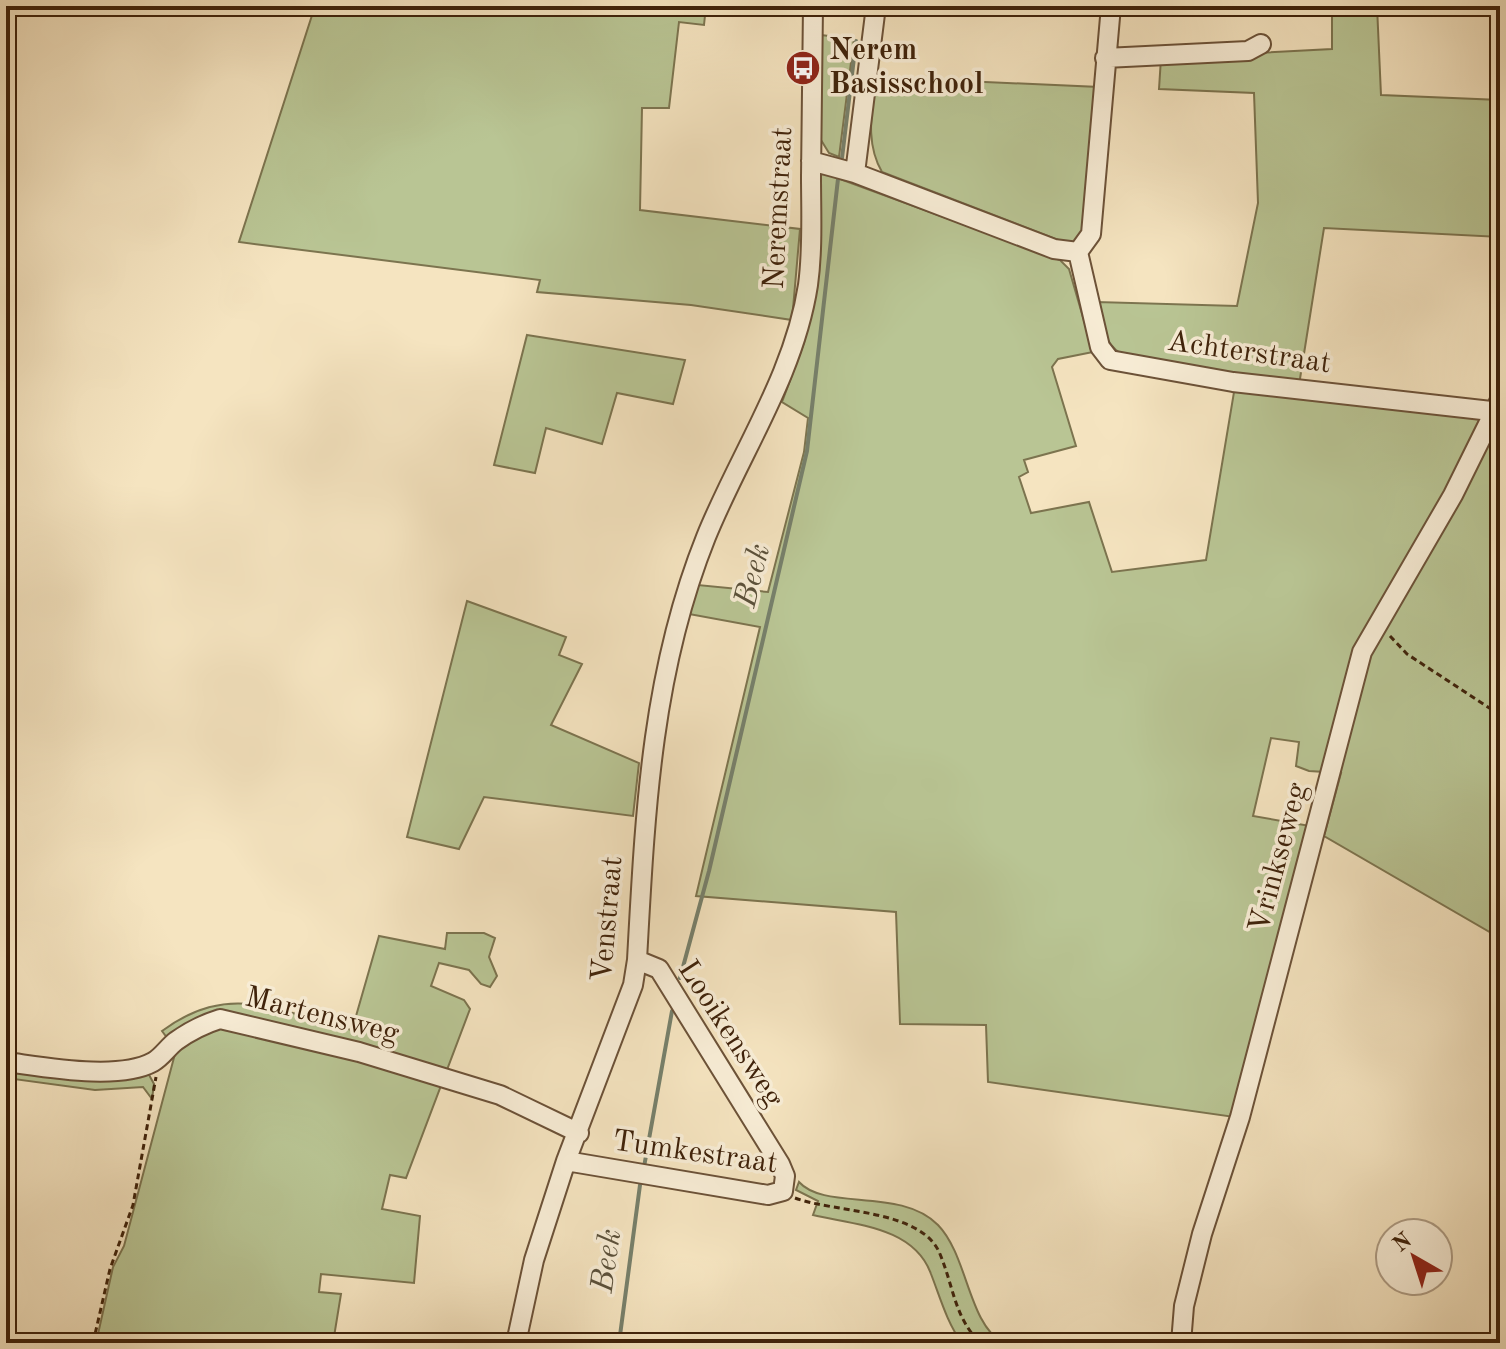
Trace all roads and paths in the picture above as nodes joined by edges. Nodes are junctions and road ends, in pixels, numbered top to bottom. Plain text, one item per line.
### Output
1 (813, 6) edge
2 (876, 6) edge
3 (1111, 6) edge
4 (1261, 44) dead end
5 (1105, 58) junction
6 (811, 161) junction
7 (855, 173) junction
8 (1078, 252) junction
9 (1498, 408) edge
10 (706, 537) joint
11 (1378, 623) junction
12 (1500, 715) edge
13 (637, 960) junction
14 (154, 1061) junction
15 (6, 1062) edge
16 (579, 1133) junction
17 (566, 1161) junction
18 (783, 1191) junction
19 (93, 1343) edge
20 (516, 1343) edge
21 (980, 1343) edge
22 (1181, 1343) edge

1 - 6 street, Neremstraat
2 - 7 street
3 - 5 street
4 - 5 street
5 - 8 street
6 - 7 street
6 - 10 street, Neremstraat
7 - 8 street
8 - 9 street, Achterstraat
9 - 11 street, Vrinkseweg
10 - 13 street, Venstraat
11 - 12 path
11 - 22 street, Vrinkseweg
13 - 16 street, Venstraat
13 - 18 street, Looikensweg
14 - 15 street, Martensweg
14 - 16 street, Martensweg
14 - 19 path
16 - 17 street, Venstraat
17 - 18 street, Tumkestraat
17 - 20 street, Venstraat
18 - 21 path, Tumkestraat

